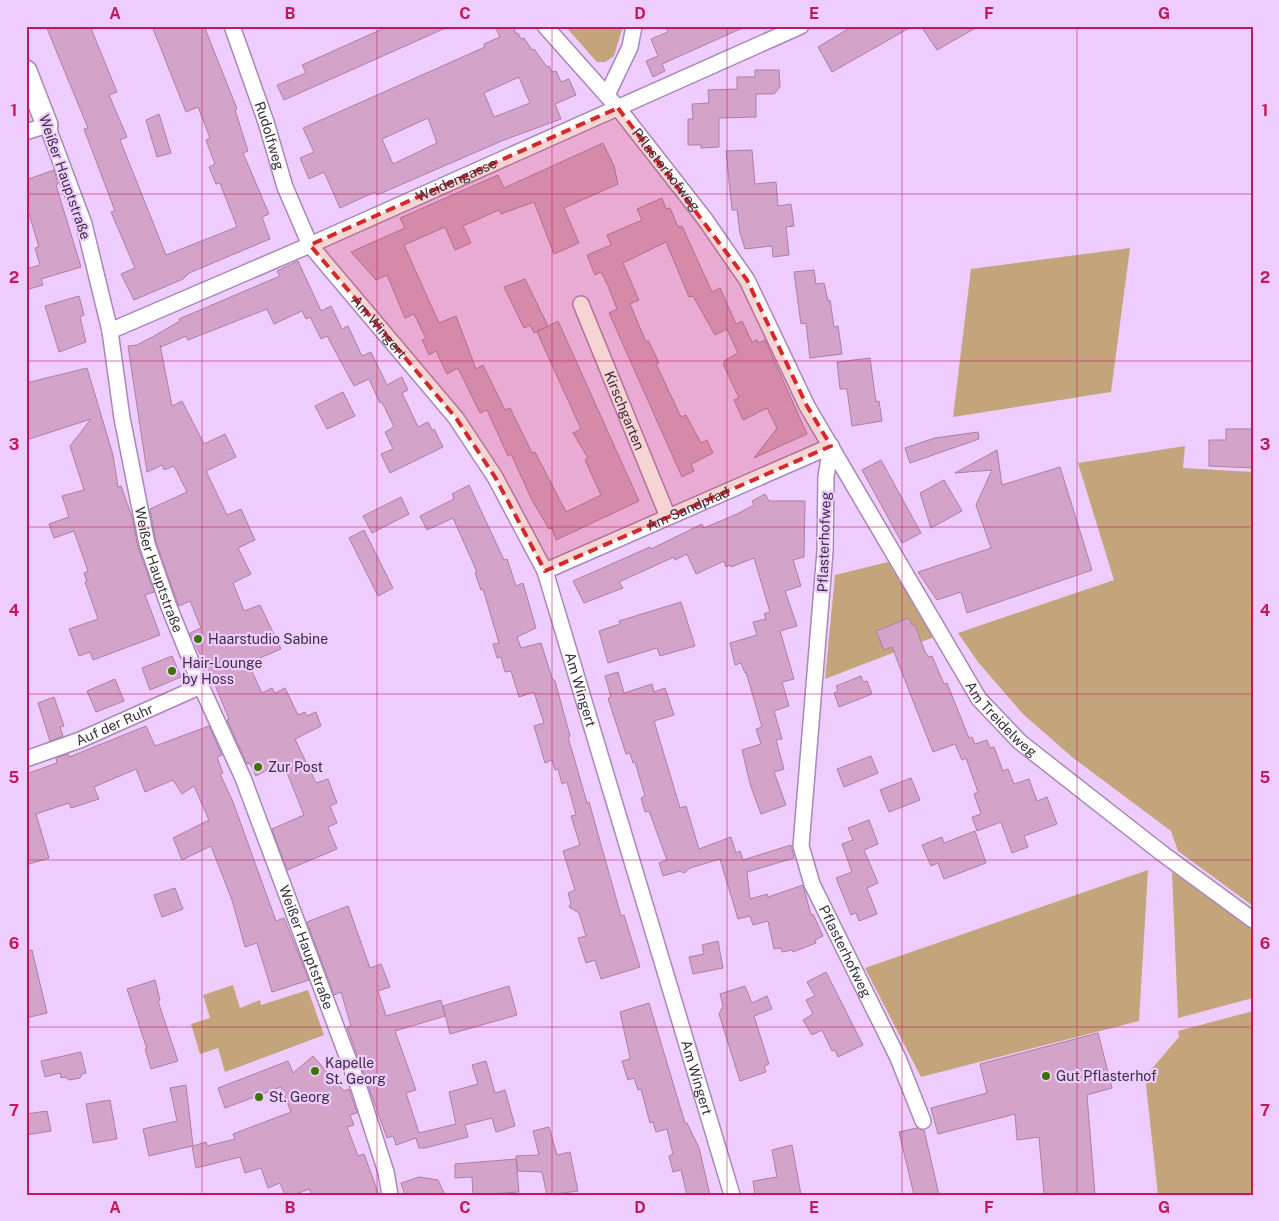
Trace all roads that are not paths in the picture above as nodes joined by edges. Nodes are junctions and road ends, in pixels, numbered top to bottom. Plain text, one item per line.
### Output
1 (232, 26) edge
2 (545, 26) edge
3 (634, 26) edge
4 (801, 26) edge
5 (26, 71) edge
6 (608, 95) junction
7 (618, 108) junction
8 (47, 125) junction
9 (26, 132) edge
10 (310, 245) junction
11 (581, 304) dead end
12 (110, 331) junction
13 (831, 446) junction
14 (668, 517) junction
15 (545, 571) junction
16 (201, 686) junction
17 (26, 759) edge
18 (1253, 920) edge
19 (922, 1121) dead end
20 (390, 1195) edge
21 (732, 1195) edge

1 - 10 street, Rudolfweg
2 - 6 street, Pflasterhofweg
3 - 6 street
4 - 7 street, Weidengasse
5 - 8 street, Weißer Hauptstraße
6 - 7 street, Pflasterhofweg
7 - 10 street, Weidengasse
7 - 13 street, Pflasterhofweg
8 - 9 street
8 - 12 street, Weißer Hauptstraße
10 - 12 street, Weidengasse
10 - 15 street, Am Wingert
11 - 14 street, Kirschgarten
12 - 16 street, Weißer Hauptstraße
13 - 14 street, Am Sandpfad
13 - 18 street, Am Treidelweg
13 - 19 street, Pflasterhofweg
14 - 15 street, Am Sandpfad
15 - 21 street, Am Wingert
16 - 17 street, Auf der Ruhr
16 - 20 street, Weißer Hauptstraße

